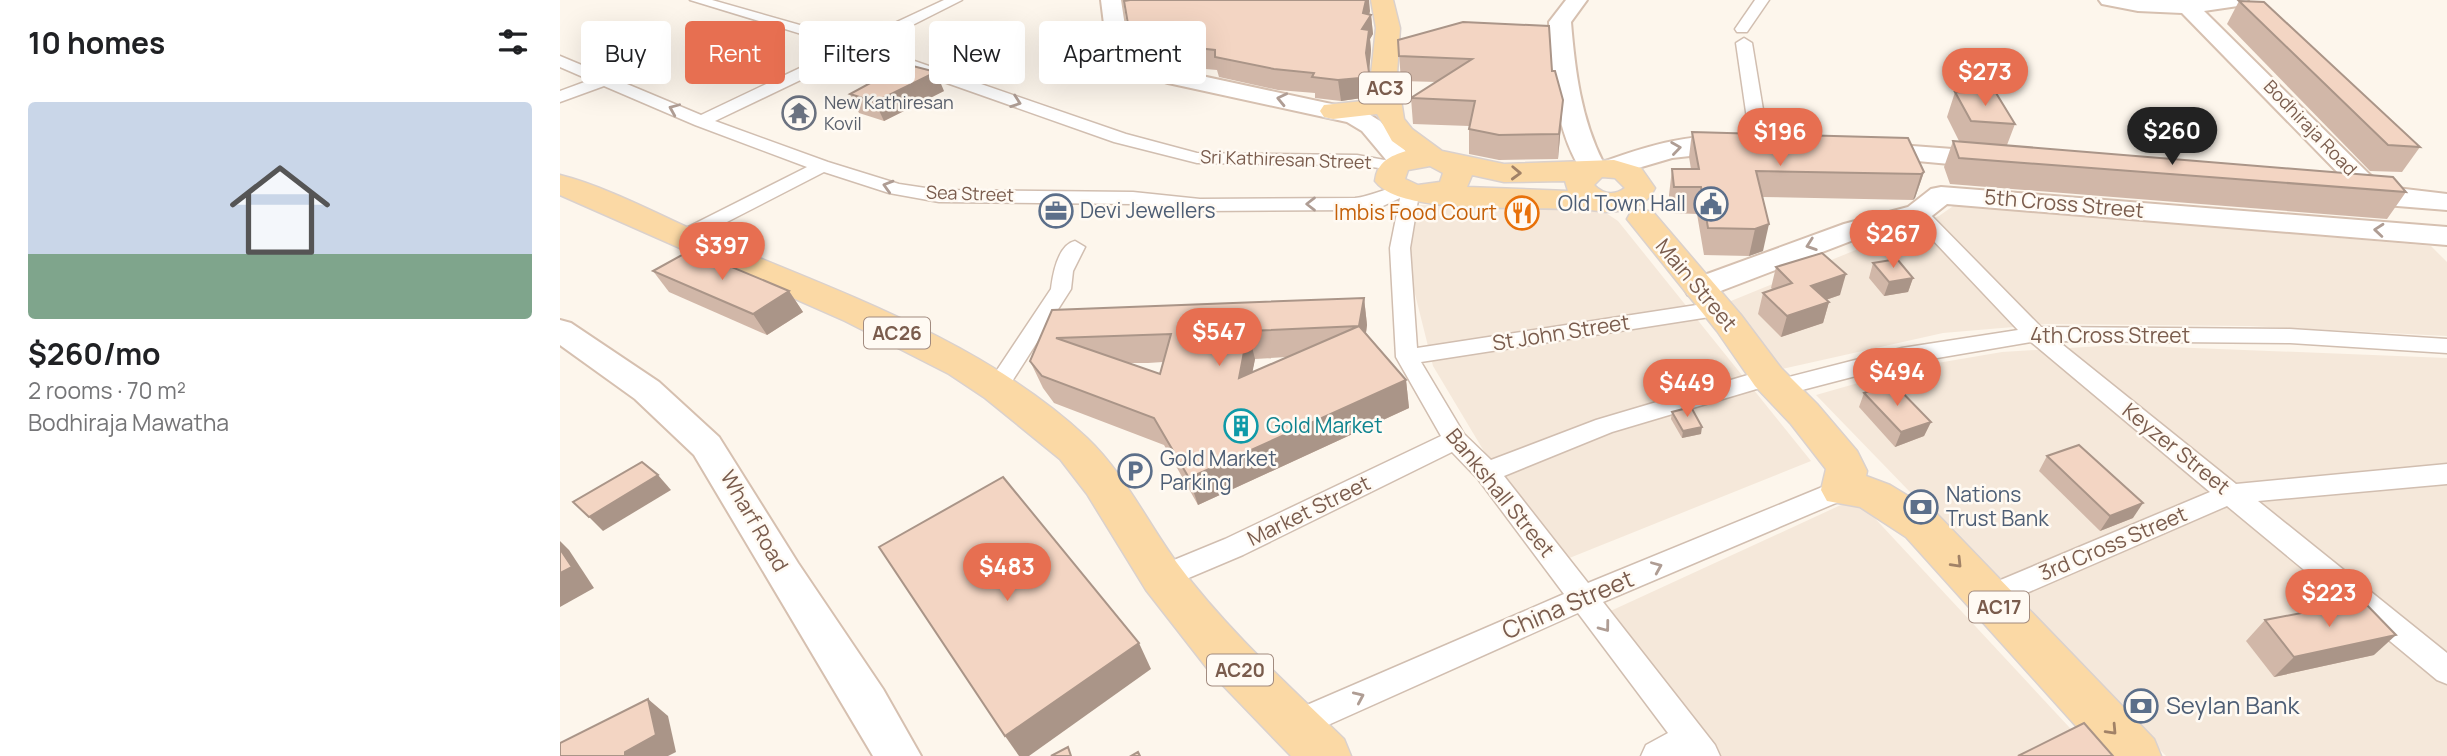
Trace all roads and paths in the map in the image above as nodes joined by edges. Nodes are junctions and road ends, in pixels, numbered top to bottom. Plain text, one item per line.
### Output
1 (697, 0) edge
2 (955, 0) edge
3 (1111, 0) edge
4 (1382, 0) edge
5 (1544, 0) edge
6 (1577, 0) edge
7 (1762, 0) edge
8 (2109, 0) edge
9 (2232, 0) edge
10 (2238, 0) edge
11 (2133, 3) edge
12 (2189, 7) junction
13 (913, 21) edge
14 (1560, 22) junction
15 (799, 29) edge
16 (560, 61) edge
17 (915, 66) edge
18 (581, 70) edge
19 (799, 75) edge
20 (594, 84) edge
21 (613, 84) edge
22 (560, 97) edge
23 (1386, 98) junction
24 (1333, 111) junction
25 (701, 121) junction
26 (1760, 146) junction
27 (1787, 147) edge
28 (1843, 150) edge
29 (1927, 154) junction
30 (1441, 159) junction
31 (2017, 162) edge
32 (822, 166) junction
33 (1597, 170) junction
34 (1408, 182) junction
35 (560, 184) edge
36 (2337, 189) edge
37 (2378, 192) junction
38 (1941, 195) junction
39 (2447, 202) edge
40 (1623, 205) junction
41 (1918, 213) junction
42 (2445, 237) edge
43 (681, 238) junction
44 (1075, 247) dead end
45 (1707, 298) junction
46 (560, 330) edge
47 (2035, 334) junction
48 (2447, 346) edge
49 (1407, 358) junction
50 (996, 388) junction
51 (1784, 393) junction
52 (1455, 440) junction
53 (1487, 472) junction
54 (2447, 474) edge
55 (1842, 490) junction
56 (2230, 494) junction
57 (1921, 525) junction
58 (1162, 577) junction
59 (1989, 597) junction
60 (1583, 598) junction
61 (2447, 671) edge
62 (1311, 740) edge
63 (1697, 746) edge
64 (898, 756) edge
65 (1657, 756) edge
66 (2136, 756) edge

1 - 15 street, Sri Kathiresan Street
2 - 13 street
24 -> 3 main road
4 - 23 main road, AC3
5 - 14 main road
6 - 14 main road
7 - 26 street
8 - 11 main road
9 - 10 main road
9 - 12 main road
11 - 12 main road
12 - 37 main road, Bodhiraja Road
14 - 33 main road
16 - 18 street, Sea Street
17 -> 34 street, Sri Kathiresan Street
19 - 25 street
20 - 22 street
25 -> 21 street, Sea Street
23 - 24 main road
23 - 30 main road, AC3
24 - 34 main road
25 - 32 street, Sea Street
26 - 27 main road
33 -> 26 main road
28 - 29 main road
29 - 31 main road
29 - 38 main road
30 -> 33 main road
30 - 34 main road
30 - 34 main road
34 -> 32 street, Sea Street
32 - 43 street
33 - 40 main road, Main Street
33 - 40 main road
34 - 40 main road, Sea Street
34 - 49 street
35 - 43 main road, AC26
36 - 37 main road
37 - 39 main road
37 - 42 main road, Bodhiraja Road
38 - 41 main road
42 -> 38 main road, 5th Cross Street
40 - 45 main road, Main Street / AC17
41 -> 45 main road
41 - 47 street, Keyzer Street
43 - 50 main road, AC26
44 - 50 street
45 - 49 street, St John Street
45 - 51 main road, Main Street / AC17
46 - 64 main road, Wharf Road
47 - 48 street, 4th Cross Street
47 - 51 street, 4th Cross Street
47 - 56 street, Keyzer Street
49 - 52 street, Bankshall Street
50 - 58 main road, AC26
51 - 53 street, 4th Cross Street
51 - 55 main road, Main Street / AC17
51 - 57 main road, Main Street / AC17
52 - 53 street, Bankshall Street
52 - 58 street, Market Street
53 - 60 street, Bankshall Street
54 - 56 street, 3rd Cross Street
55 - 57 main road, Main Street / AC17
60 -> 55 street, China Street
56 - 59 street, 3rd Cross Street
56 - 61 street, Keyzer Street
57 -> 59 main road, Main Street / AC17
58 - 62 main road, AC20
59 -> 66 main road, Main Street / AC17
62 -> 60 street, China Street
60 -> 63 street, Bankshall Street
63 - 65 street

